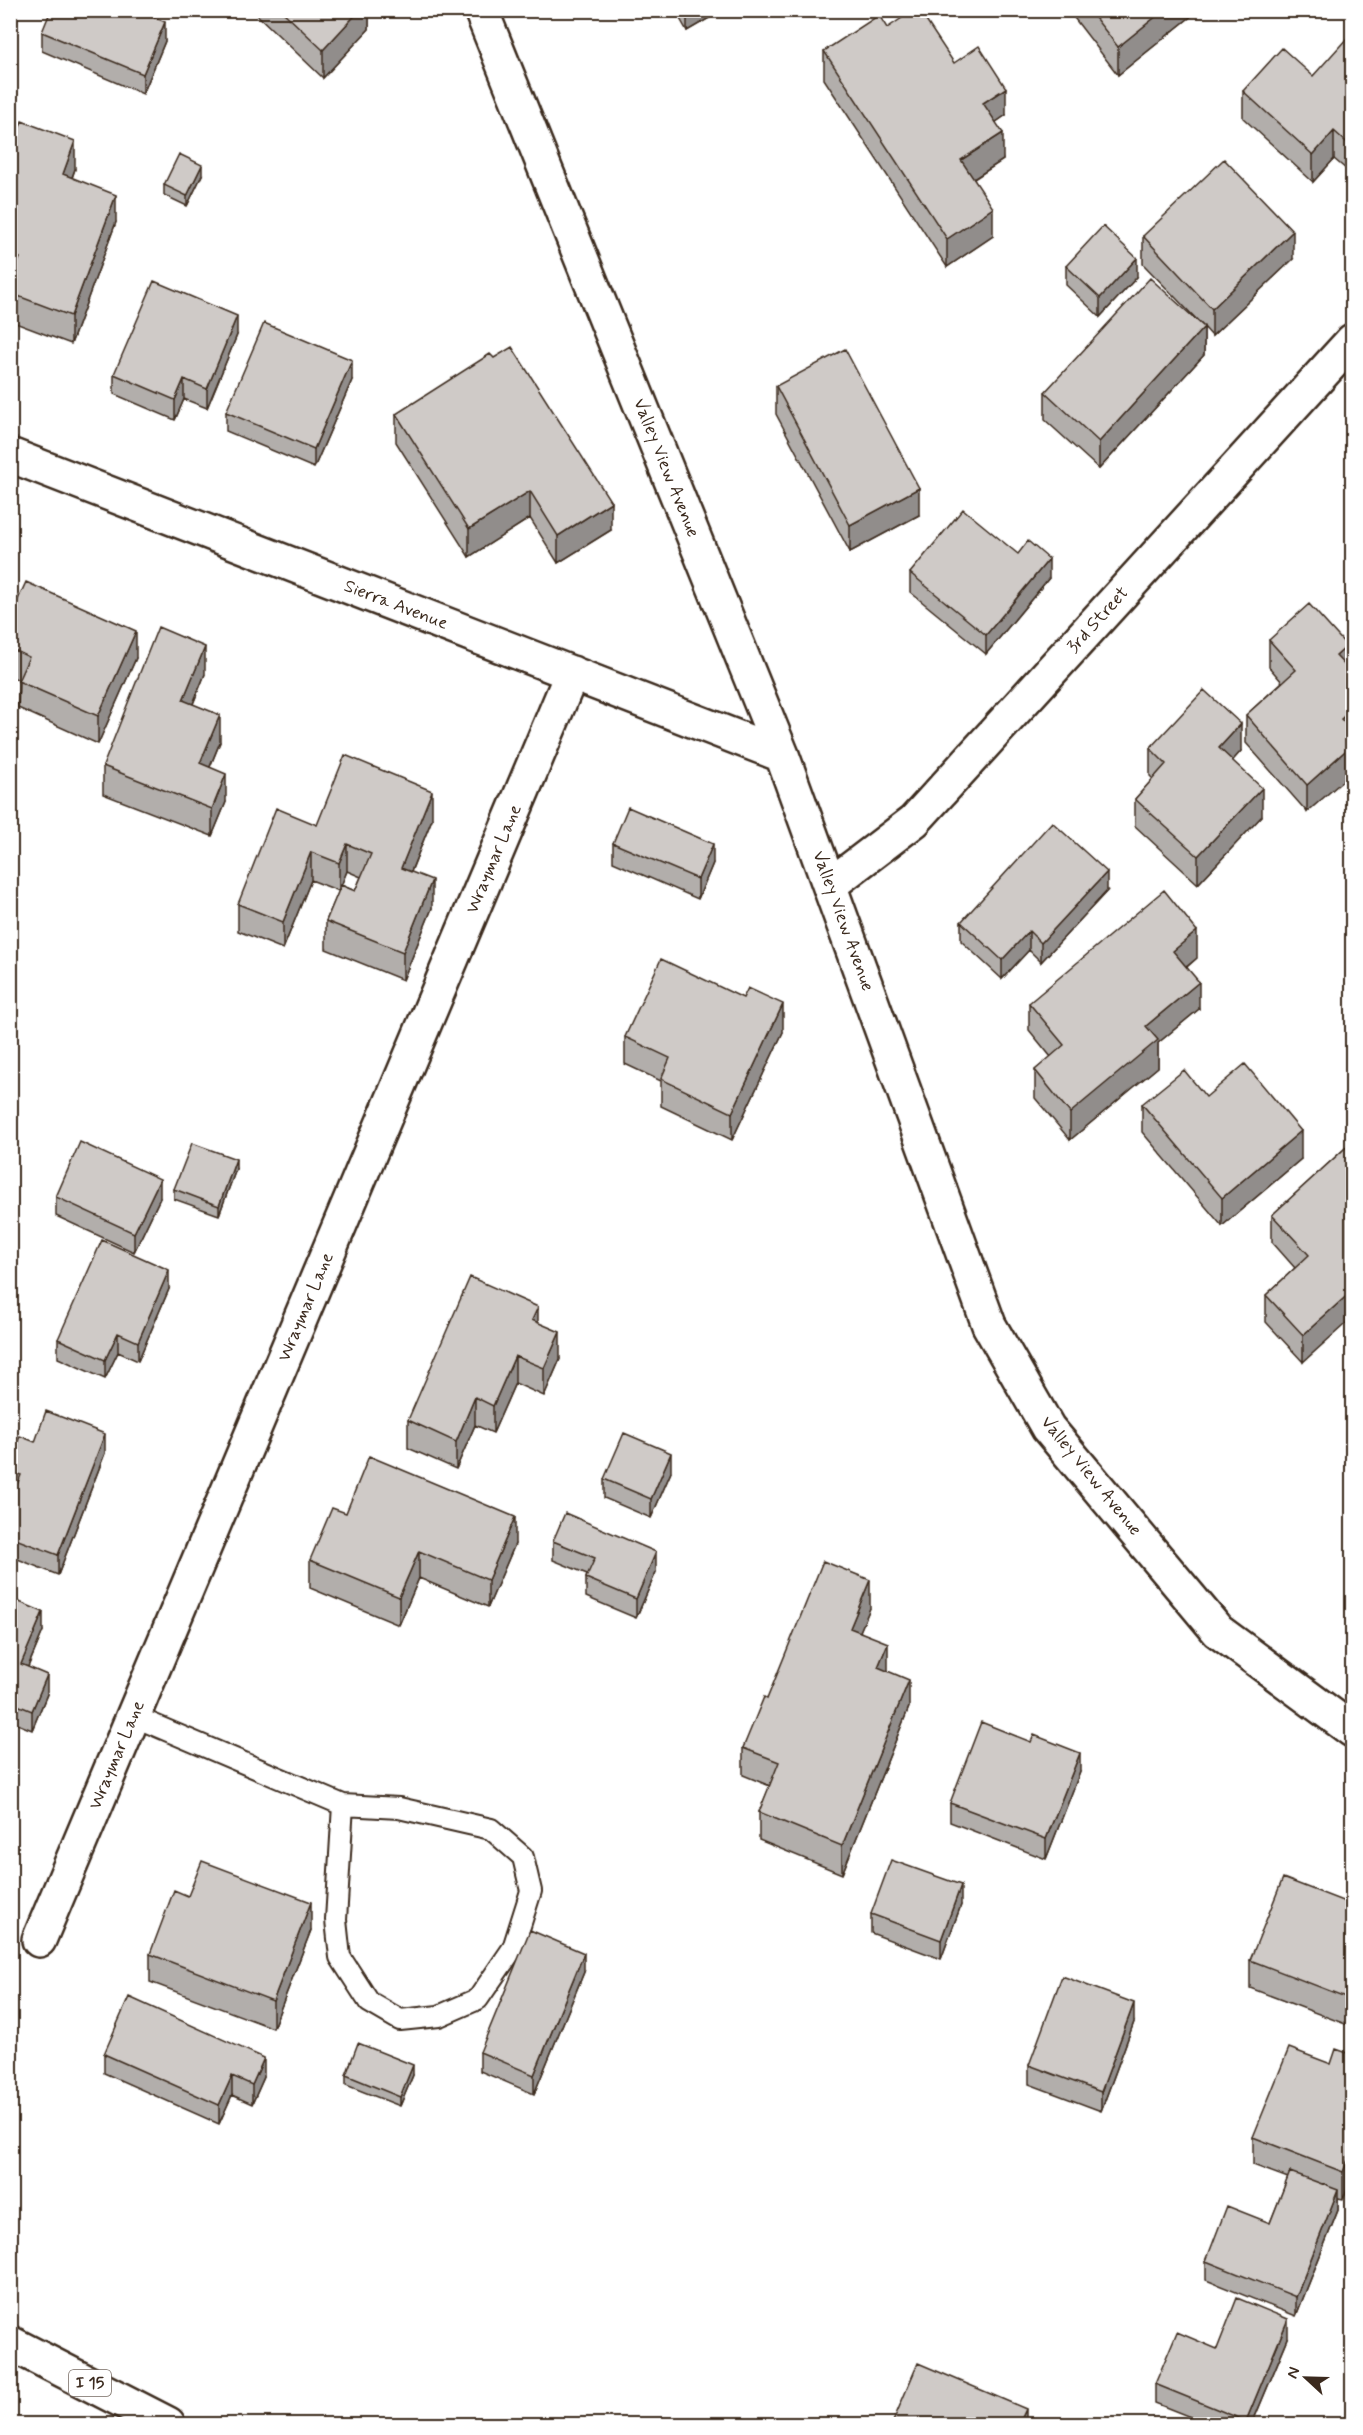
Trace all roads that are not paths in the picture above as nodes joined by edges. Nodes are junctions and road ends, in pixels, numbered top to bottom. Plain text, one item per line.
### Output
1 (481, 10) edge
2 (1353, 341) edge
3 (10, 455) edge
4 (572, 674) junction
5 (782, 755) junction
6 (830, 885) junction
7 (133, 1716) junction
8 (1353, 1730) edge
9 (343, 1806) junction
10 (39, 1940) dead end
11 (10, 2343) edge
12 (168, 2424) edge

1 - 5 main road, Valley View Avenue
2 - 6 main road, 3rd Street
3 - 4 main road, Sierra Avenue
4 - 5 main road, Sierra Avenue
4 - 7 main road, Wraymar Lane
5 - 6 main road, Valley View Avenue
6 - 8 main road, Valley View Avenue
7 - 9 lane
7 - 10 main road, Wraymar Lane
9 - 9 lane
11 - 12 main road, I 15

